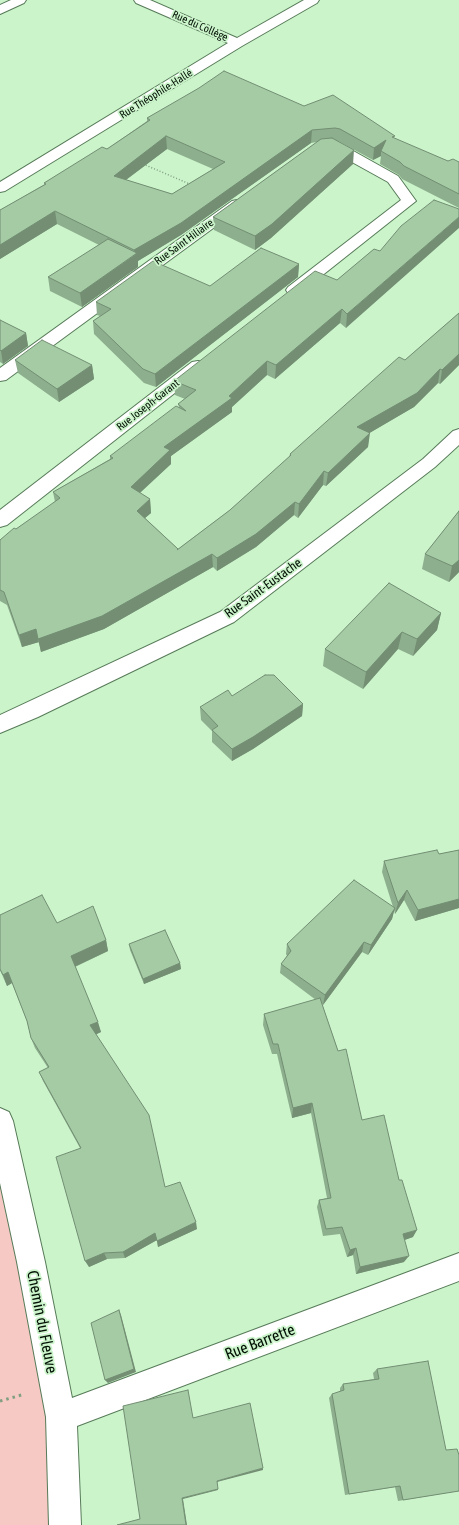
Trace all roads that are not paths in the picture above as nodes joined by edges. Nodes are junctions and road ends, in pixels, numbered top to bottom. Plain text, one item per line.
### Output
1 (20, 0) edge
2 (140, 0) edge
3 (313, 0) edge
4 (0, 10) edge
5 (238, 43) junction
6 (310, 151) edge
7 (0, 188) edge
8 (248, 196) edge
9 (283, 299) edge
10 (208, 358) edge
11 (0, 376) edge
12 (459, 435) edge
13 (0, 520) edge
14 (0, 724) edge
15 (0, 1121) edge
16 (459, 1267) edge
17 (61, 1417) junction
18 (65, 1525) edge

1 - 4 street
2 - 5 street, Rue du Collège
3 - 5 street, Rue Théophile-Hallé
5 - 7 street, Rue Théophile-Hallé
6 - 9 street
8 - 11 street, Rue Saint Hiliaire
10 - 13 street, Rue Joseph-Garant
12 - 14 street, Rue Saint-Eustache
15 - 17 street, Chemin du Fleuve
16 - 17 street, Rue Barrette
17 - 18 street, Chemin du Fleuve

